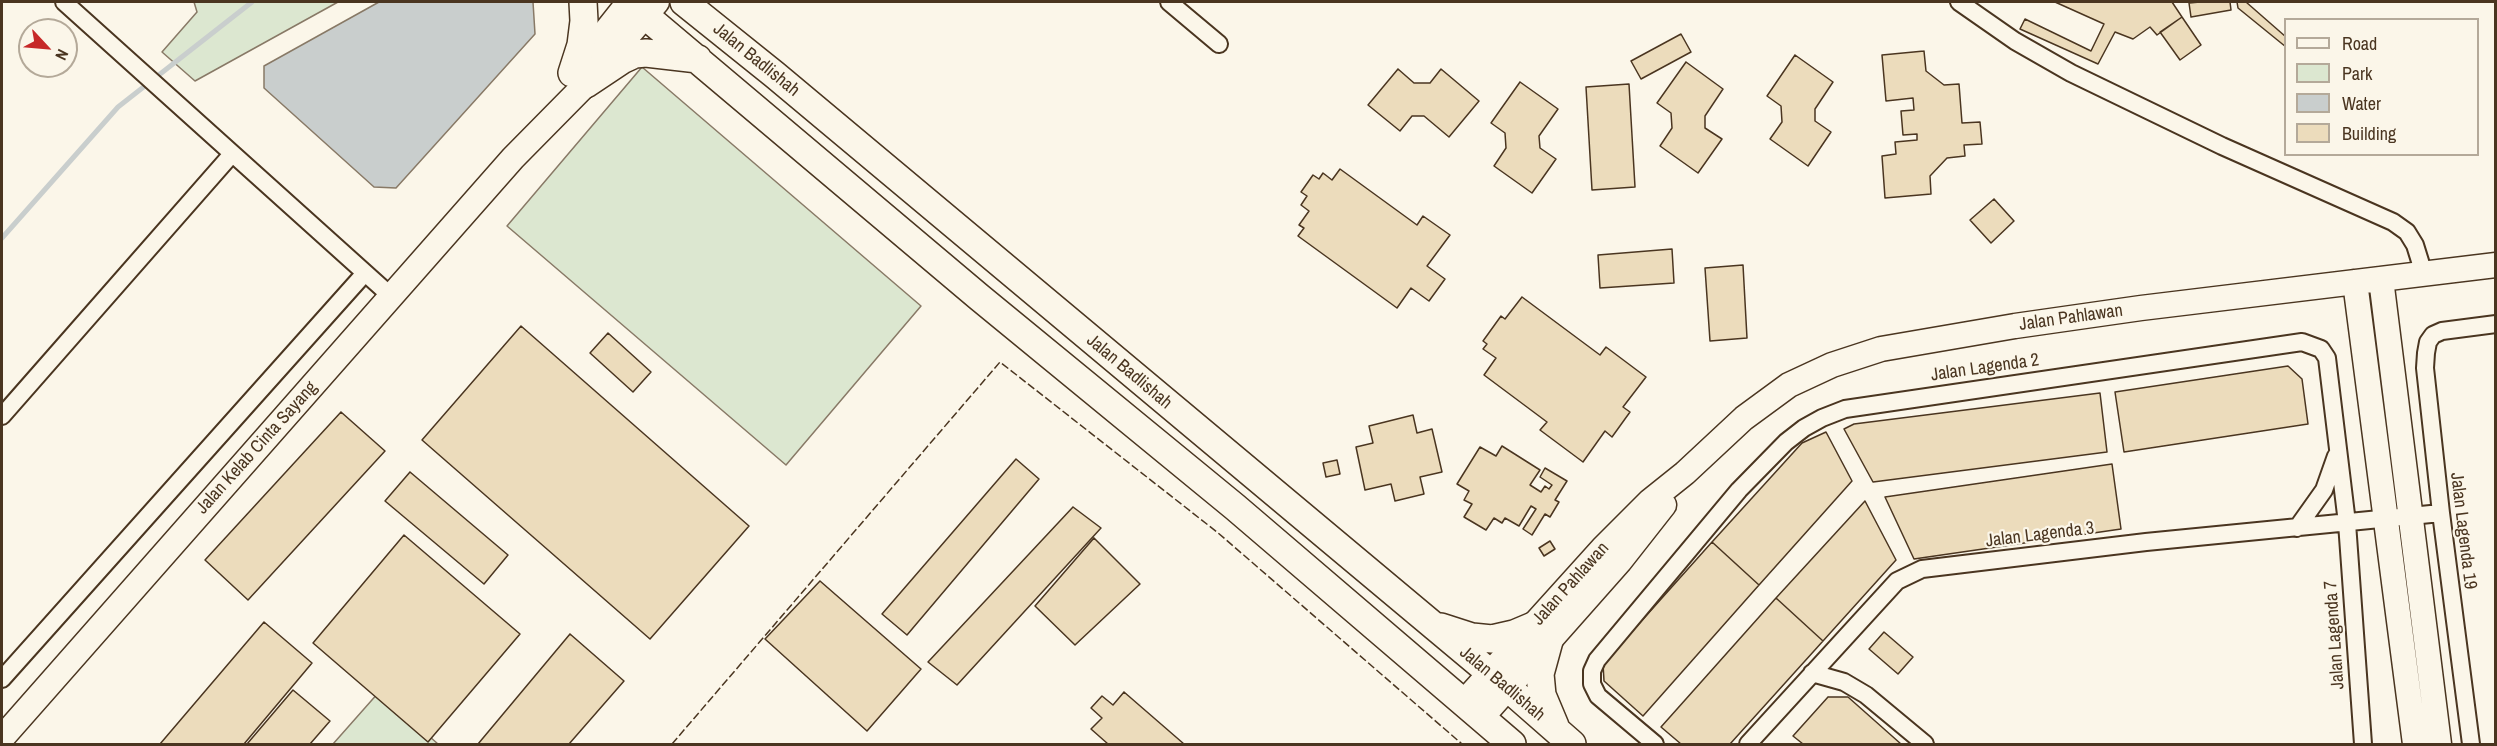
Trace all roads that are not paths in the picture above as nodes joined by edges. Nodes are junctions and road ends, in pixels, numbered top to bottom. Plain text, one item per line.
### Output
1 (64, 2) edge
2 (583, 2) edge
3 (684, 2) edge
4 (1169, 2) edge
5 (1959, 2) edge
6 (640, 5) edge
7 (1219, 44) dead end
8 (698, 58) junction
9 (579, 79) junction
10 (232, 154) junction
11 (2496, 265) edge
12 (364, 273) junction
13 (2424, 273) junction
14 (2381, 279) junction
15 (2355, 282) junction
16 (392, 297) junction
17 (2496, 324) edge
18 (2, 416) edge
19 (2338, 449) junction
20 (2441, 513) junction
21 (2410, 516) junction
22 (2386, 518) junction
23 (2347, 523) junction
24 (2297, 528) junction
25 (1432, 624) junction
26 (1541, 634) junction
27 (1812, 673) junction
28 (2, 679) edge
29 (1499, 680) junction
30 (1473, 710) junction
31 (5, 728) edge
32 (1566, 739) edge
33 (1512, 744) edge
34 (1655, 744) edge
35 (1748, 744) edge
36 (1925, 744) edge
37 (2363, 744) edge
38 (2415, 744) edge
39 (2439, 744) edge
40 (2471, 744) edge

1 - 10 street
2 - 9 main road
3 - 25 main road, Jalan Badlishah
4 - 7 street
5 - 13 street
6 - 8 main road, Jalan Badlishah
6 - 9 street, Jalan Kelab Cinta Sayang
8 - 9 main road
8 - 30 main road, Jalan Badlishah
9 - 16 street, Jalan Kelab Cinta Sayang
10 - 12 street
10 - 18 street
11 - 13 street, Jalan Pahlawan
12 - 16 street
12 - 28 street
13 - 14 street, Jalan Pahlawan
14 - 15 street, Jalan Pahlawan
14 - 21 street
15 - 22 street
15 - 26 street, Jalan Pahlawan
16 - 31 street, Jalan Kelab Cinta Sayang
17 - 20 street, Jalan Lagenda 19
19 - 23 street, Jalan Lagenda 2
19 - 24 street
19 - 34 street, Jalan Lagenda 2
20 - 21 street, Jalan Lagenda 3
20 - 40 street, Jalan Lagenda 19
21 - 22 street, Jalan Lagenda 3
21 - 39 street
22 - 23 street, Jalan Lagenda 3
22 - 38 street
23 - 24 street, Jalan Lagenda 3
23 - 37 street, Jalan Lagenda 7
24 - 27 street, Jalan Lagenda 3
25 - 26 main road
25 - 29 main road, Jalan Badlishah
26 - 29 street, Jalan Pahlawan
26 - 32 main road
27 - 35 street, Jalan Lagenda 3
27 - 36 street
29 - 30 street, Jalan Pahlawan
29 - 32 main road, Jalan Badlishah
30 - 33 main road, Jalan Badlishah

